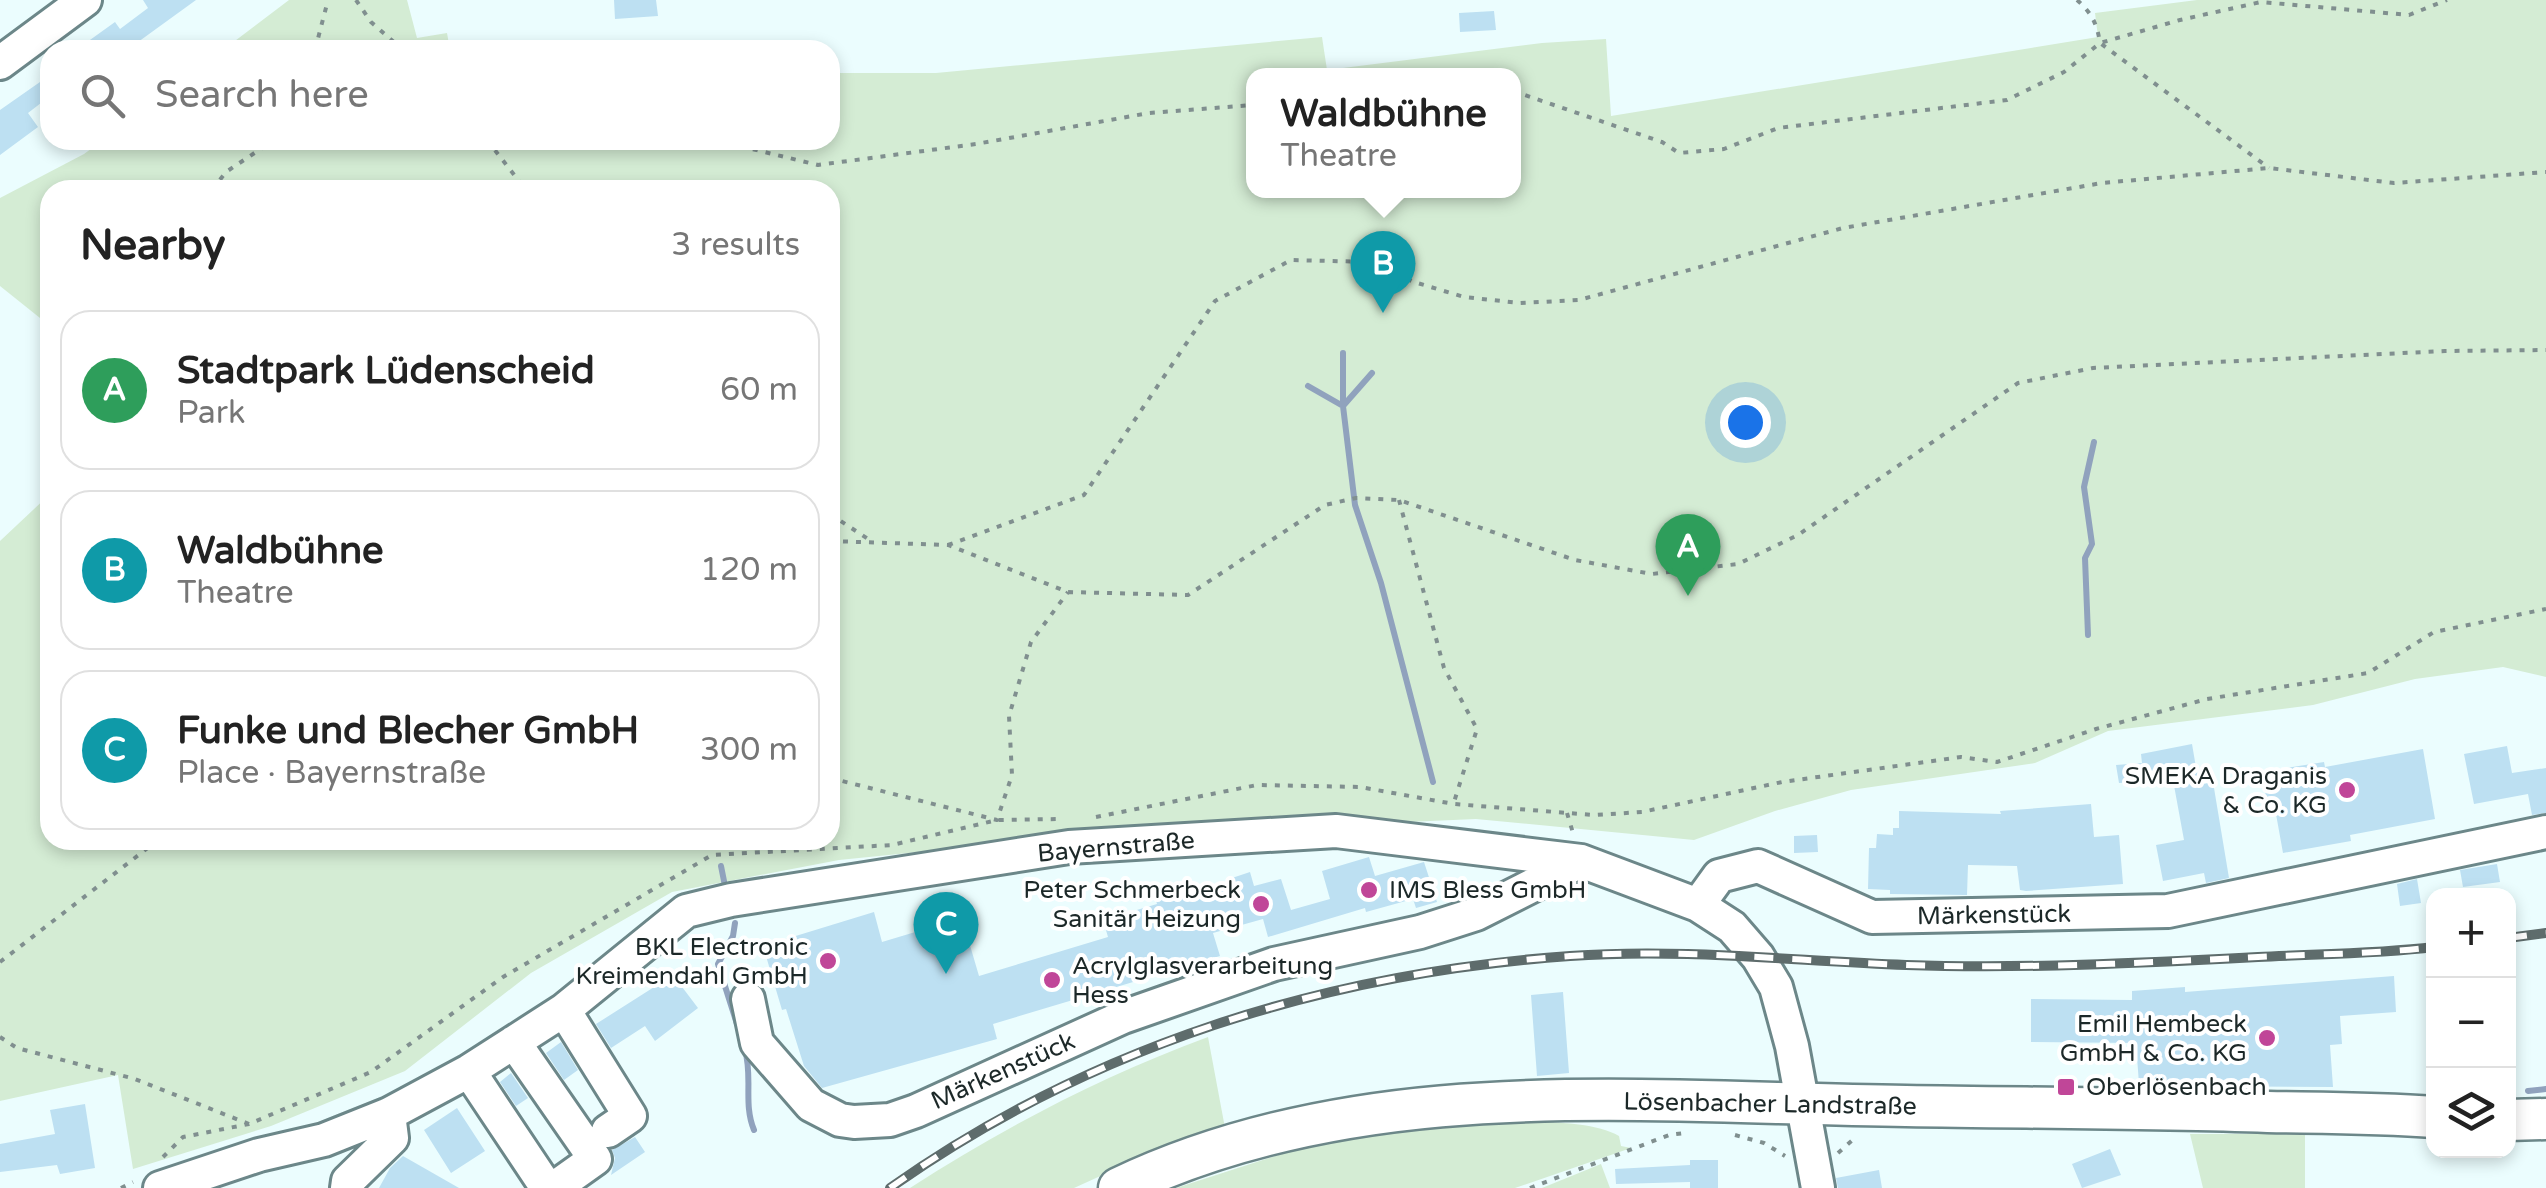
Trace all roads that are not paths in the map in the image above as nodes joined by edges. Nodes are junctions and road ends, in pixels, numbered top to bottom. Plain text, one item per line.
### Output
1 (85, 0) edge
2 (0, 63) edge
3 (2546, 832) edge
4 (1582, 862) junction
5 (1698, 905) junction
6 (748, 999) dead end
7 (564, 1010) junction
8 (514, 1042) junction
9 (469, 1072) junction
10 (1805, 1104) junction
11 (388, 1114) junction
12 (2426, 1117) edge
13 (2546, 1119) edge
14 (2516, 1120) edge
15 (608, 1132) dead end
16 (153, 1175) edge
17 (552, 1187) edge
18 (347, 1188) edge
19 (1119, 1188) edge
20 (1818, 1188) edge

1 - 2 street
3 - 5 street, Märkenstück
4 - 5 street, Bayernstraße
4 - 6 street, Märkenstück
4 - 7 street, Bayernstraße
5 - 10 street
7 - 8 street, Bayernstraße
7 - 15 street
8 - 9 street, Bayernstraße
8 - 17 street
9 - 11 street, Bayernstraße
9 - 17 street
10 - 12 main road, Lösenbacher Landstraße
10 - 19 main road, Lösenbacher Landstraße
10 - 20 street
11 - 16 street, Bayernstraße
11 - 18 street
13 - 14 main road

